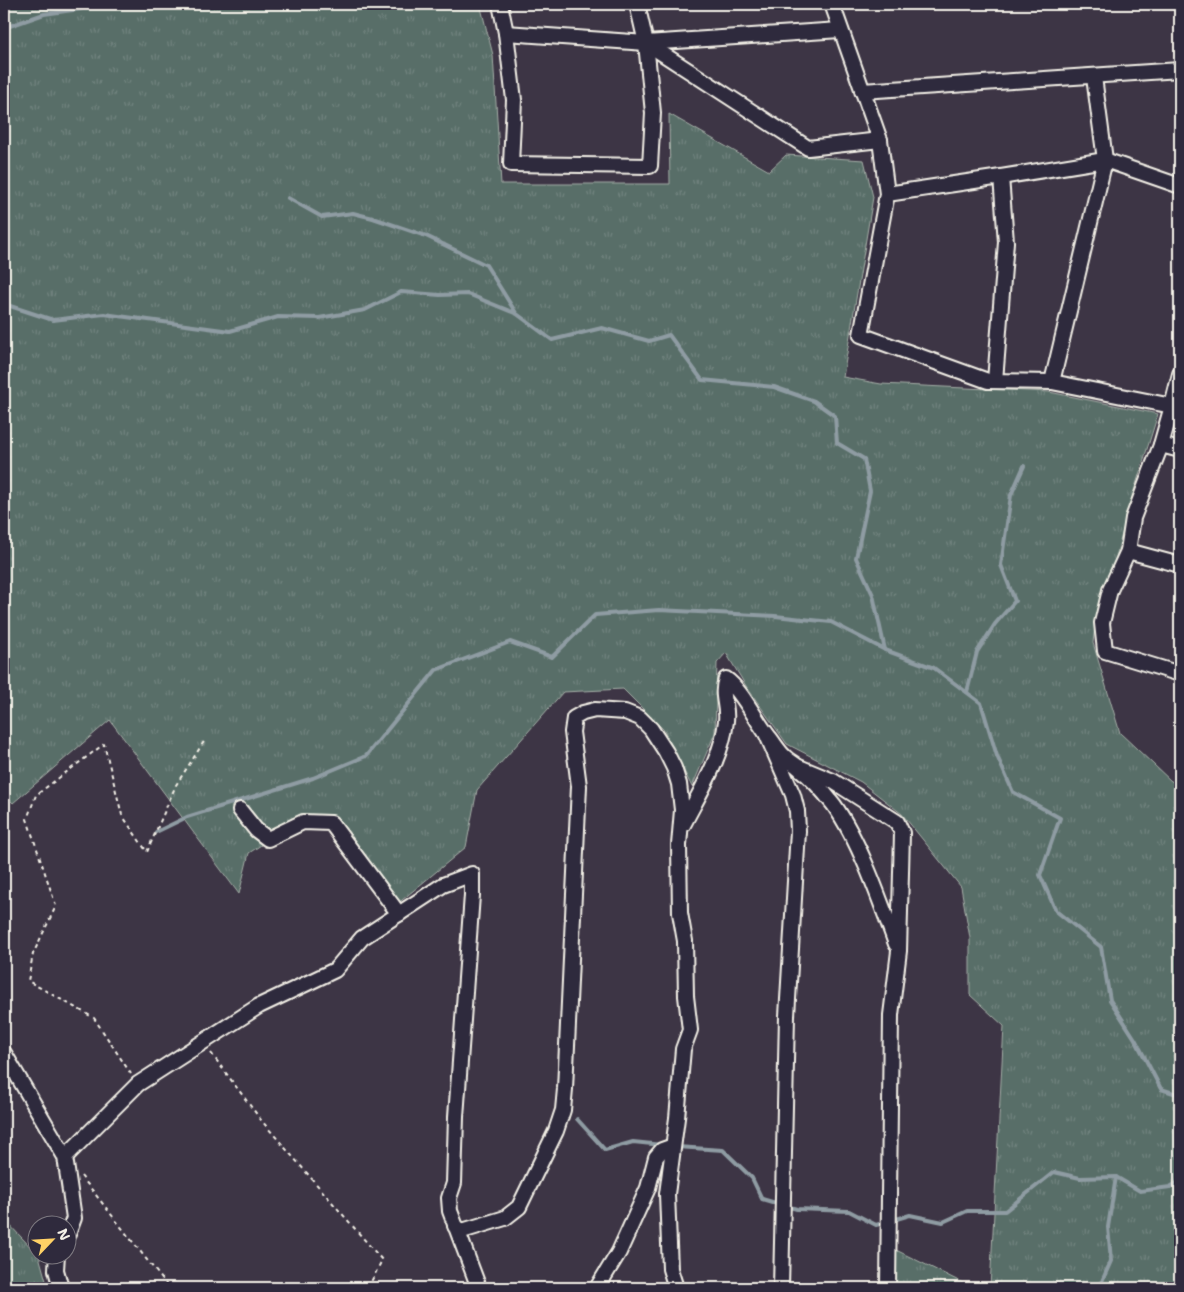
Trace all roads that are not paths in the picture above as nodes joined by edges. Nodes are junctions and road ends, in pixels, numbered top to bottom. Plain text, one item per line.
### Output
1 (500, 4) edge
2 (637, 4) edge
3 (832, 4) edge
4 (840, 30) junction
5 (506, 33) junction
6 (646, 43) junction
7 (1180, 70) edge
8 (1094, 77) junction
9 (862, 91) junction
10 (880, 140) junction
11 (1105, 160) junction
12 (1001, 178) junction
13 (1180, 186) edge
14 (887, 194) junction
15 (1180, 374) edge
16 (995, 381) junction
17 (1052, 382) junction
18 (1172, 406) junction
19 (1160, 445) junction
20 (1180, 450) edge
21 (1128, 550) junction
22 (1180, 565) edge
23 (1180, 674) edge
24 (766, 733) junction
25 (799, 767) junction
26 (240, 810) dead end
27 (680, 830) junction
28 (399, 914) junction
29 (899, 951) junction
30 (4, 1053) edge
31 (673, 1146) junction
32 (66, 1157) junction
33 (73, 1214) edge
34 (455, 1226) junction
35 (56, 1264) edge
36 (61, 1288) edge
37 (479, 1288) edge
38 (597, 1288) edge
39 (676, 1288) edge
40 (781, 1288) edge
41 (888, 1288) edge

1 - 5 street
2 - 6 street
3 - 4 street
4 - 6 street
4 - 9 street
5 - 6 street
5 - 6 street
6 - 10 street
7 - 8 street
8 - 9 street
8 - 11 street
9 - 10 street
10 - 14 street
11 - 12 street
11 - 13 street
11 - 17 street
12 - 14 street
12 - 16 street
14 - 16 street
15 - 18 street
16 - 17 street
17 - 18 street
18 - 19 street
19 - 20 street
19 - 21 street
21 - 22 street
21 - 23 street
24 - 25 street
24 - 27 street
24 - 40 street
25 - 29 street
25 - 29 street
26 - 28 street
27 - 31 street
27 - 34 street
28 - 32 street
28 - 34 street
29 - 41 street
30 - 32 street
31 - 38 street
31 - 39 street
32 - 33 street
34 - 37 street
35 - 36 street

